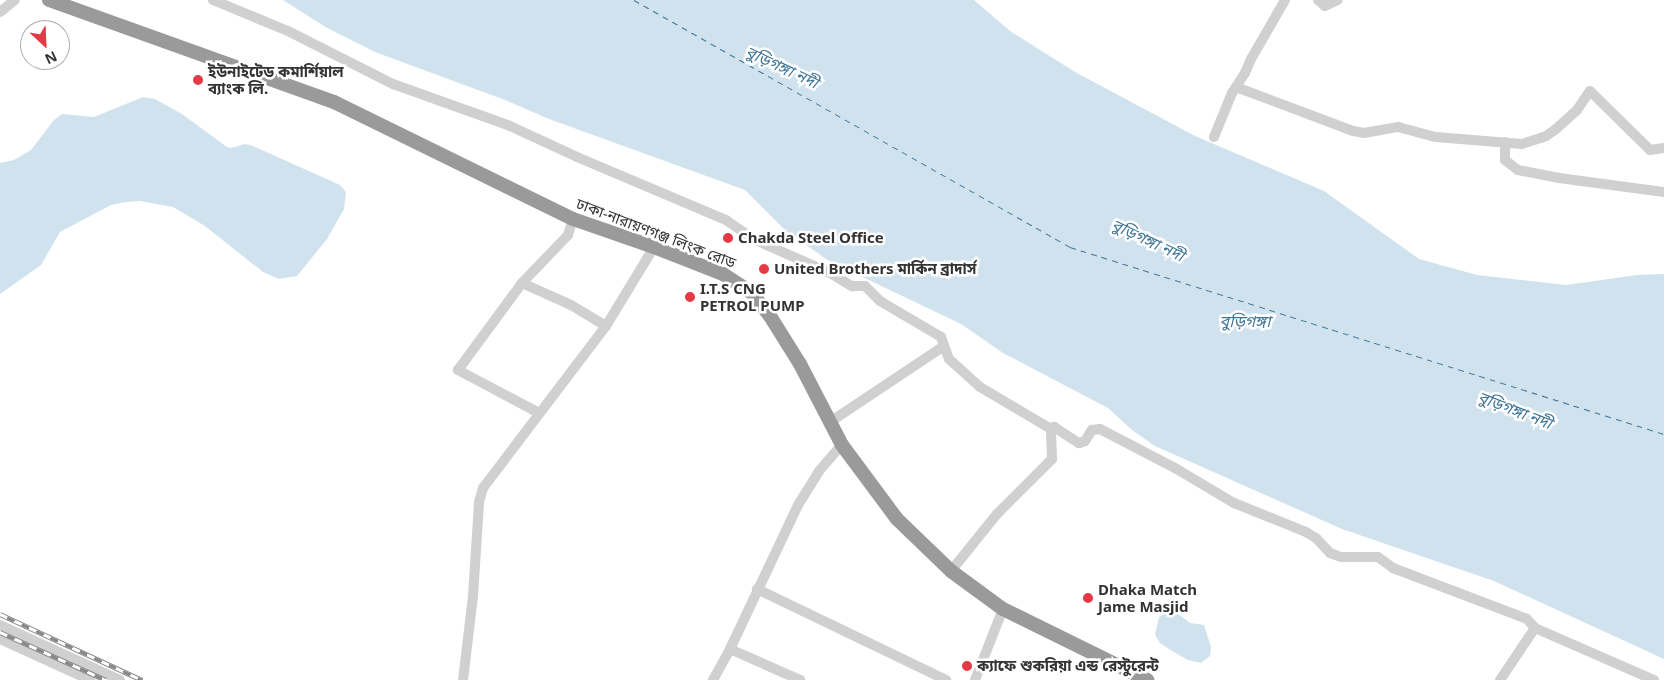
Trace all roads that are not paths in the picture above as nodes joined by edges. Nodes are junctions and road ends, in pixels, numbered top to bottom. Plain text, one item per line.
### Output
1 (14, 0) edge
2 (49, 0) edge
3 (213, 0) edge
4 (1286, 0) edge
5 (1318, 0) edge
6 (1338, 0) edge
7 (0, 12) edge
8 (1236, 87) junction
9 (1214, 137) dead end
10 (1505, 142) junction
11 (1664, 148) edge
12 (1664, 192) edge
13 (573, 219) junction
14 (654, 247) junction
15 (522, 283) junction
16 (606, 326) junction
17 (944, 346) junction
18 (539, 413) junction
19 (830, 422) junction
20 (1052, 429) junction
21 (842, 445) junction
22 (951, 571) junction
23 (757, 589) junction
24 (1003, 609) junction
25 (0, 625) edge
26 (1535, 628) junction
27 (0, 639) edge
28 (730, 650) junction
29 (90, 680) edge
30 (120, 680) edge
31 (463, 680) edge
32 (713, 680) edge
33 (800, 680) edge
34 (946, 680) edge
35 (975, 680) edge
36 (1147, 680) edge
37 (1500, 680) edge
38 (1654, 680) edge

1 - 7 street
2 - 13 highway, ঢাকা-নারায়ণগঞ্জ লিংক রোড
3 - 17 street
4 - 8 street
5 - 6 street
8 - 9 street
8 - 10 street
10 - 11 street
10 - 12 street
13 - 14 highway, ঢাকা-নারায়ণগঞ্জ লিংক রোড
13 - 15 street
14 - 16 street
14 - 19 highway, ঢাকা-নারায়ণগঞ্জ লিংক রোড
15 - 16 street
15 - 18 street
16 - 18 street
17 - 19 street
17 - 20 street
18 - 31 street
19 - 21 highway, ঢাকা-নারায়ণগঞ্জ লিংক রোড
20 - 22 street
20 - 26 street
21 - 22 highway, ঢাকা-নারায়ণগঞ্জ লিংক রোড
21 - 23 street
22 - 24 highway, ঢাকা-নারায়ণগঞ্জ লিংক রোড
23 - 28 street
23 - 34 street
24 - 35 street
24 - 36 highway, ঢাকা-নারায়ণগঞ্জ লিংক রোড
25 - 30 street
26 - 37 street
26 - 38 street
27 - 29 street
28 - 32 street
28 - 33 street

